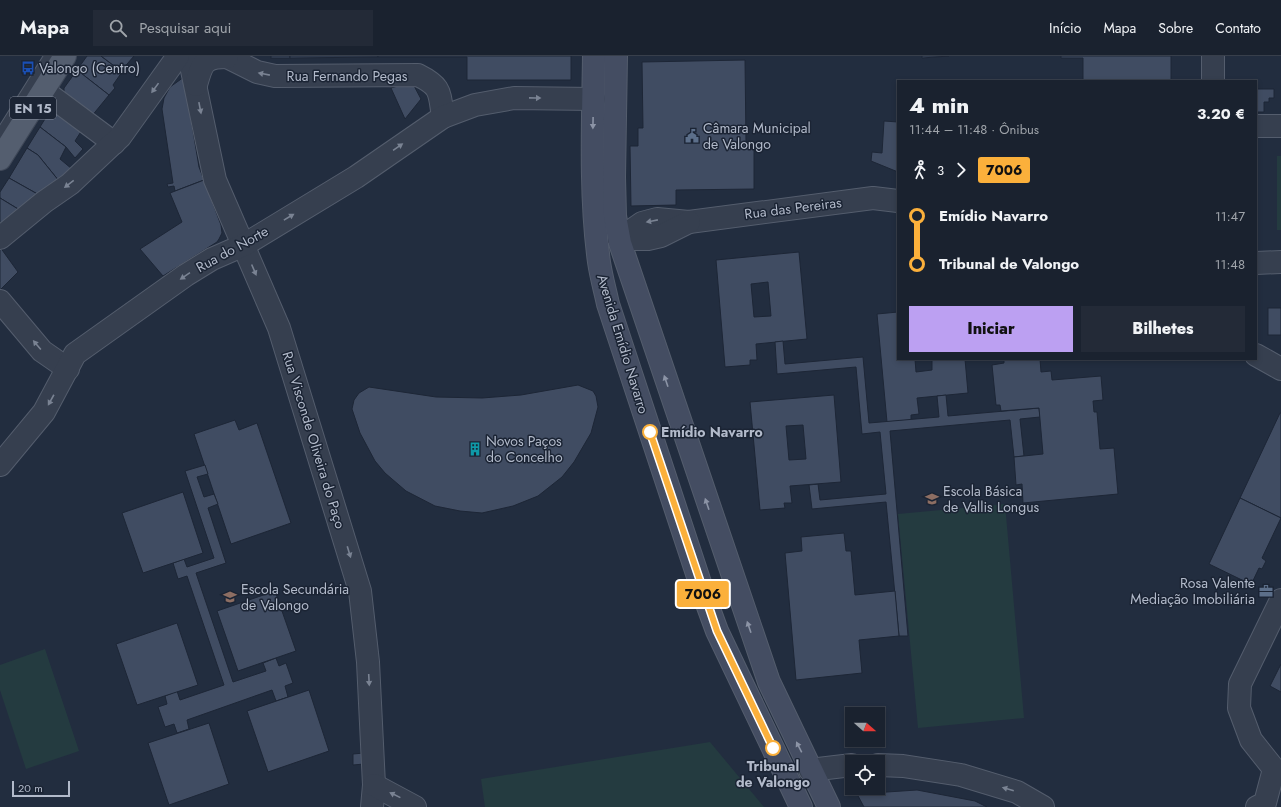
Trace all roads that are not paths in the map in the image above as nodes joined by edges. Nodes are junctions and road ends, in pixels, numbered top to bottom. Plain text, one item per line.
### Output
1 (50, 56) edge
2 (65, 56) edge
3 (178, 56) edge
4 (189, 56) edge
5 (594, 56) edge
6 (616, 56) edge
7 (1213, 56) edge
8 (226, 57) edge
9 (1213, 80) edge
10 (196, 85) junction
11 (438, 89) junction
12 (44, 91) junction
13 (514, 98) junction
14 (594, 99) junction
15 (443, 117) junction
16 (1257, 126) edge
17 (1281, 126) edge
18 (0, 136) edge
19 (114, 143) junction
20 (0, 160) edge
21 (897, 202) edge
22 (0, 238) edge
23 (619, 238) junction
24 (597, 242) junction
25 (244, 245) junction
26 (1281, 262) edge
27 (1257, 263) edge
28 (0, 301) edge
29 (1257, 356) edge
30 (68, 369) junction
31 (1281, 370) edge
32 (3, 456) edge
33 (723, 549) junction
34 (692, 560) junction
35 (1281, 600) edge
36 (885, 765) edge
37 (845, 766) edge
38 (810, 770) junction
39 (374, 785) junction
40 (1261, 805) edge
41 (372, 807) edge
42 (415, 807) edge
43 (802, 807) edge
44 (829, 807) edge
45 (1043, 807) edge

1 - 18 lane
2 - 12 main road, EN 15
3 -> 19 street
4 - 10 street, Rua Visconde Oliveira do Paço
5 - 14 main road, Avenida Emídio Navarro
6 - 23 main road, Avenida Emídio Navarro
7 - 9 street
8 - 10 street, Rua Visconde Oliveira do Paço
11 -> 8 street, Rua Fernando Pegas
10 -> 25 street, Rua Visconde Oliveira do Paço
11 - 13 street, Rua do Norte
11 - 15 street
12 - 19 street
12 - 20 main road, EN 15
13 -> 14 street, Rua do Norte
13 - 15 street, Rua do Norte
14 -> 24 main road, Avenida Emídio Navarro
25 -> 15 street, Rua do Norte
16 - 17 street
19 -> 22 street
21 - 23 street, Rua das Pereiras
23 - 24 main road
33 -> 23 main road, Avenida Emídio Navarro
24 - 34 main road, Avenida Emídio Navarro
25 -> 30 street, Rua do Norte
25 -> 39 street, Rua Visconde Oliveira do Paço
26 - 27 street
30 -> 28 street
29 - 31 street
30 -> 32 street, Rua do Norte
33 - 34 main road
38 -> 33 main road, Avenida Emídio Navarro
34 - 43 main road, Avenida Emídio Navarro
35 - 40 street
45 -> 36 street
37 - 38 street
38 - 44 main road, Avenida Emídio Navarro
39 - 41 street, Rua Visconde Oliveira do Paço
42 -> 39 street

